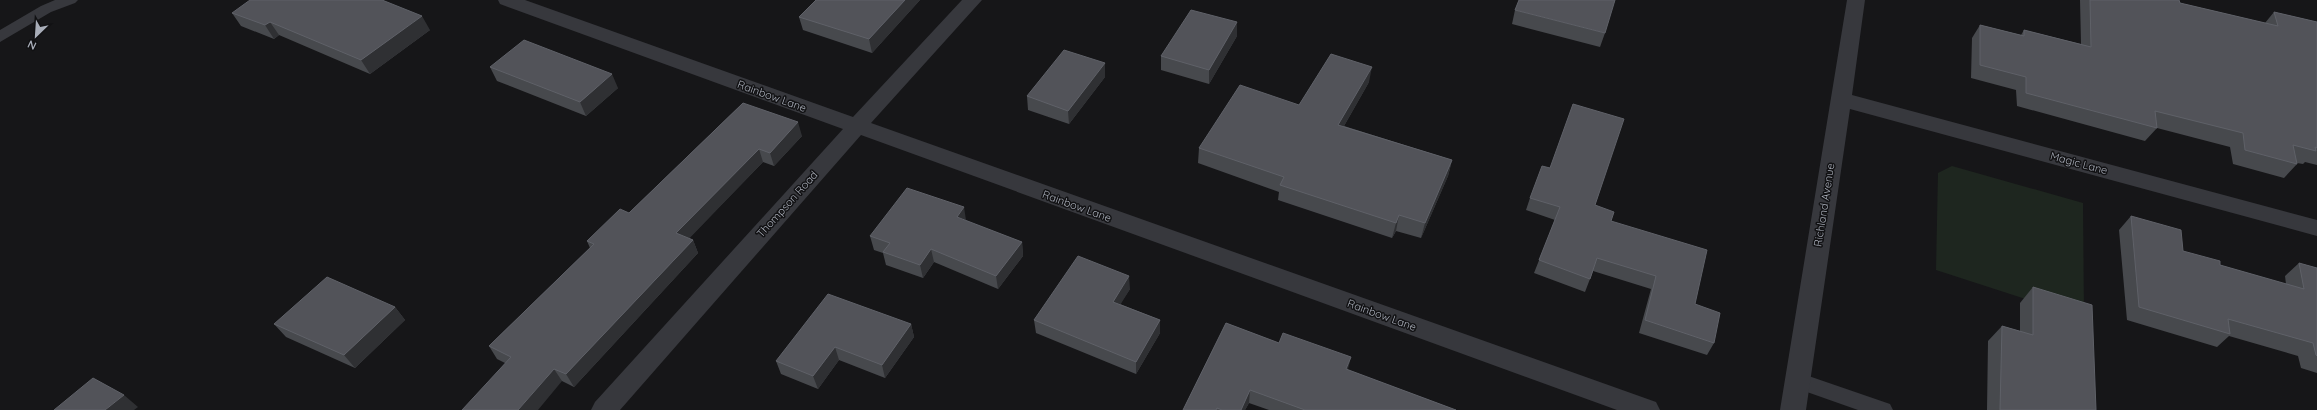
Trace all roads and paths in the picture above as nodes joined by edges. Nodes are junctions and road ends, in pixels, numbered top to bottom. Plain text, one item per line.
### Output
1 (70, 0) edge
2 (507, 0) edge
3 (973, 0) edge
4 (1856, 0) edge
5 (0, 37) edge
6 (1840, 99) junction
7 (856, 127) junction
8 (2317, 228) edge
9 (1797, 380) junction
10 (604, 410) edge
11 (1647, 410) edge
12 (1793, 410) edge
13 (1883, 410) edge

1 - 5 lane
2 - 7 street, Rainbow Lane
3 - 7 street, Thompson Road
4 - 6 street, Richland Avenue
6 - 8 street, Magic Lane
6 - 9 street, Richland Avenue
7 - 10 street, Thompson Road
7 - 11 street, Rainbow Lane
9 - 12 street, Richland Avenue
9 - 13 lane

